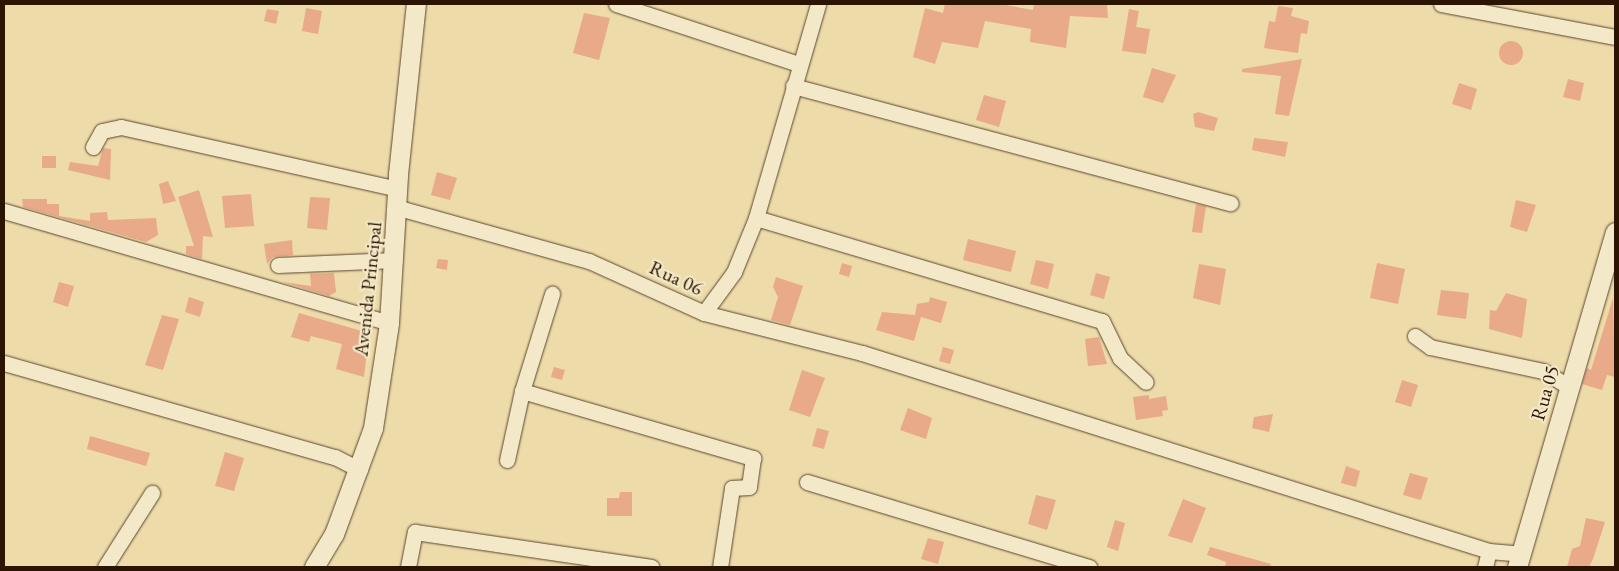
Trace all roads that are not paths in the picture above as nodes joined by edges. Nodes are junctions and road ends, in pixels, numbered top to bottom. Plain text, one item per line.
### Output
1 (416, 4) edge
2 (616, 4) edge
3 (818, 4) edge
4 (1440, 4) edge
5 (1615, 37) edge
6 (799, 64) junction
7 (793, 86) junction
8 (93, 147) dead end
9 (398, 189) junction
10 (1231, 204) dead end
11 (400, 208) junction
12 (4, 211) edge
13 (756, 218) junction
14 (1615, 232) edge
15 (395, 260) junction
16 (278, 265) dead end
17 (552, 294) dead end
18 (704, 313) junction
19 (389, 323) junction
20 (1415, 336) dead end
21 (4, 363) edge
22 (1146, 382) dead end
23 (1570, 387) junction
24 (522, 391) junction
25 (507, 460) dead end
26 (360, 470) junction
27 (807, 482) dead end
28 (152, 493) dead end
29 (1489, 551) junction
30 (1519, 561) edge
31 (105, 567) edge
32 (314, 567) edge
33 (408, 567) edge
34 (651, 567) edge
35 (720, 567) edge
36 (1089, 567) edge
37 (1485, 567) edge

1 - 9 street, Avenida Principal
2 - 6 street
3 - 6 street, Rua 06
4 - 5 street
6 - 7 street, Rua 06
7 - 10 street
7 - 13 street, Rua 06
8 - 9 street
9 - 11 street, Avenida Principal
11 - 15 street, Avenida Principal
11 - 18 street, Rua 06
12 - 19 street
13 - 18 street, Rua 06
13 - 22 street
14 - 23 street, Rua 05
15 - 16 street
15 - 19 street, Avenida Principal
17 - 24 street
18 - 29 street
19 - 26 street, Avenida Principal
20 - 23 street
21 - 26 street
23 - 30 street, Rua 05
24 - 25 street
24 - 35 street
26 - 32 street, Avenida Principal
27 - 36 street
28 - 31 street
29 - 30 street
29 - 37 street
33 - 34 street

